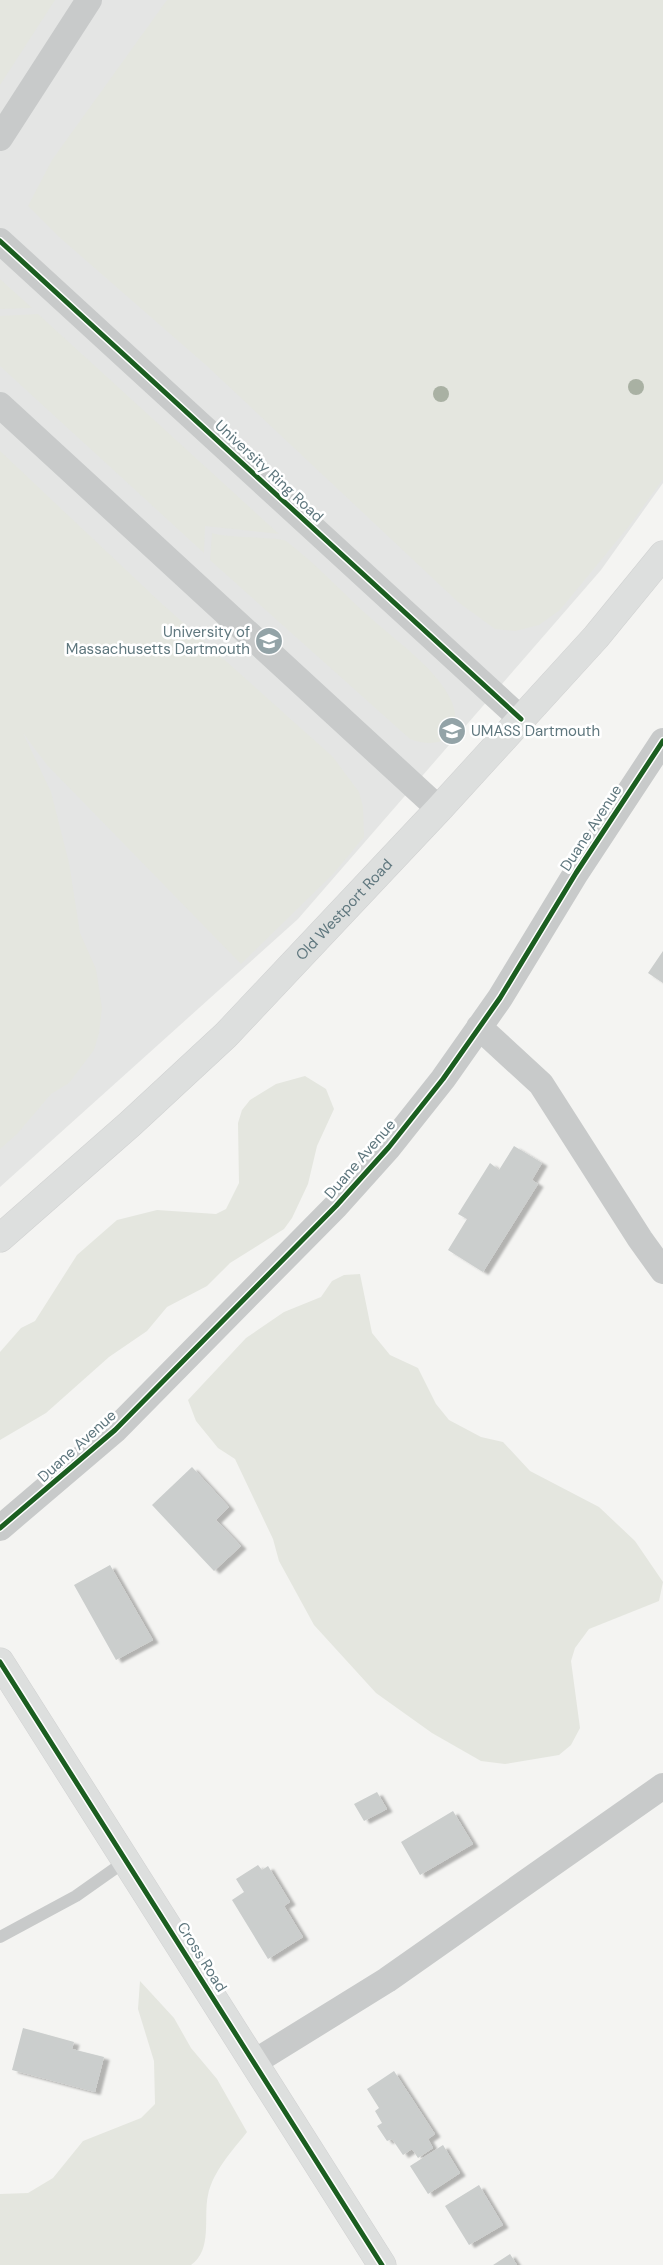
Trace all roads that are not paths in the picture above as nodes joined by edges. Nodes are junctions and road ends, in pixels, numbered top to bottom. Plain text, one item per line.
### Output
1 (89, 0) edge
2 (0, 138) edge
3 (0, 241) edge
4 (0, 405) edge
5 (663, 555) edge
6 (521, 719) junction
7 (663, 741) edge
8 (439, 809) junction
9 (479, 1027) junction
10 (0, 1238) edge
11 (663, 1271) edge
12 (0, 1528) edge
13 (0, 1662) edge
14 (663, 1786) edge
15 (126, 1860) junction
16 (0, 1937) edge
17 (253, 2063) junction
18 (382, 2265) edge

1 - 2 street
3 - 6 street, University Ring Road
4 - 8 street
5 - 6 main road, Old Westport Road
6 - 8 main road, Old Westport Road
7 - 9 street, Duane Avenue
8 - 10 main road, Old Westport Road
9 - 11 street
9 - 12 street, Duane Avenue
13 - 15 main road, Cross Road
14 - 17 street
15 - 16 lane
15 - 17 main road, Cross Road
17 - 18 main road, Cross Road

